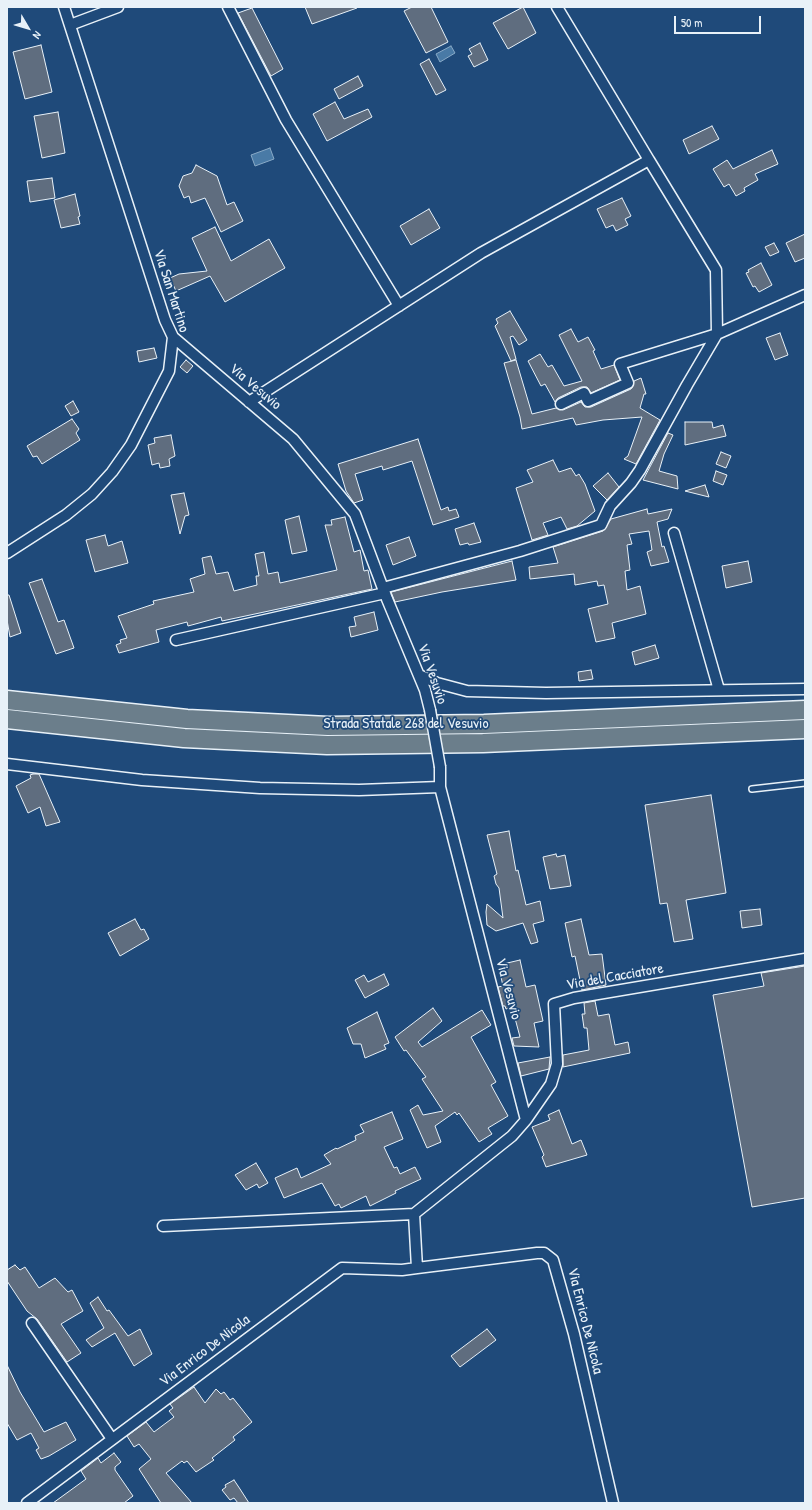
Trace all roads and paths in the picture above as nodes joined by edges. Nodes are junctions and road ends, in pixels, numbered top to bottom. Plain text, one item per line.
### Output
1 (64, 7) edge
2 (118, 7) edge
3 (228, 7) edge
4 (557, 7) edge
5 (70, 25) junction
6 (649, 160) junction
7 (805, 295) edge
8 (399, 306) junction
9 (717, 334) junction
10 (173, 337) junction
11 (249, 402) junction
12 (561, 404) dead end
13 (674, 533) dead end
14 (7, 553) edge
15 (384, 590) junction
16 (176, 640) dead end
17 (419, 674) junction
18 (805, 689) edge
19 (719, 690) junction
20 (7, 700) edge
21 (805, 710) edge
22 (7, 719) edge
23 (805, 729) edge
24 (7, 764) edge
25 (805, 783) edge
26 (440, 787) junction
27 (752, 789) dead end
28 (805, 959) edge
29 (526, 1120) junction
30 (414, 1216) junction
31 (163, 1226) dead end
32 (417, 1264) junction
33 (32, 1323) dead end
34 (112, 1439) junction
35 (27, 1503) edge
36 (613, 1503) edge

1 - 5 street, Via San Martino
2 - 5 street
3 - 8 street
4 - 6 street
5 - 10 street, Via San Martino
6 - 8 street
6 - 9 street
7 - 9 street
8 - 11 street
9 - 12 street
9 - 15 street
10 - 11 street, Via Vesuvio
10 - 14 street, Via San Martino
11 - 15 street, Via Vesuvio
13 - 19 street
15 - 16 street
15 - 17 street, Via Vesuvio
17 - 19 street
17 - 26 street, Via Vesuvio, bridge
18 - 19 street
20 - 21 highway, Strada Statale 268 del Vesuvio
22 - 23 highway, Strada Statale 268 del Vesuvio
24 - 26 street
25 - 27 lane
26 - 29 street, Via Vesuvio
28 - 29 street, Via del Cacciatore
29 - 30 street
30 - 31 street
30 - 32 street
32 - 34 street, Via Enrico De Nicola
32 - 36 street, Via Enrico De Nicola
33 - 34 street
34 - 35 street, Via Enrico De Nicola

